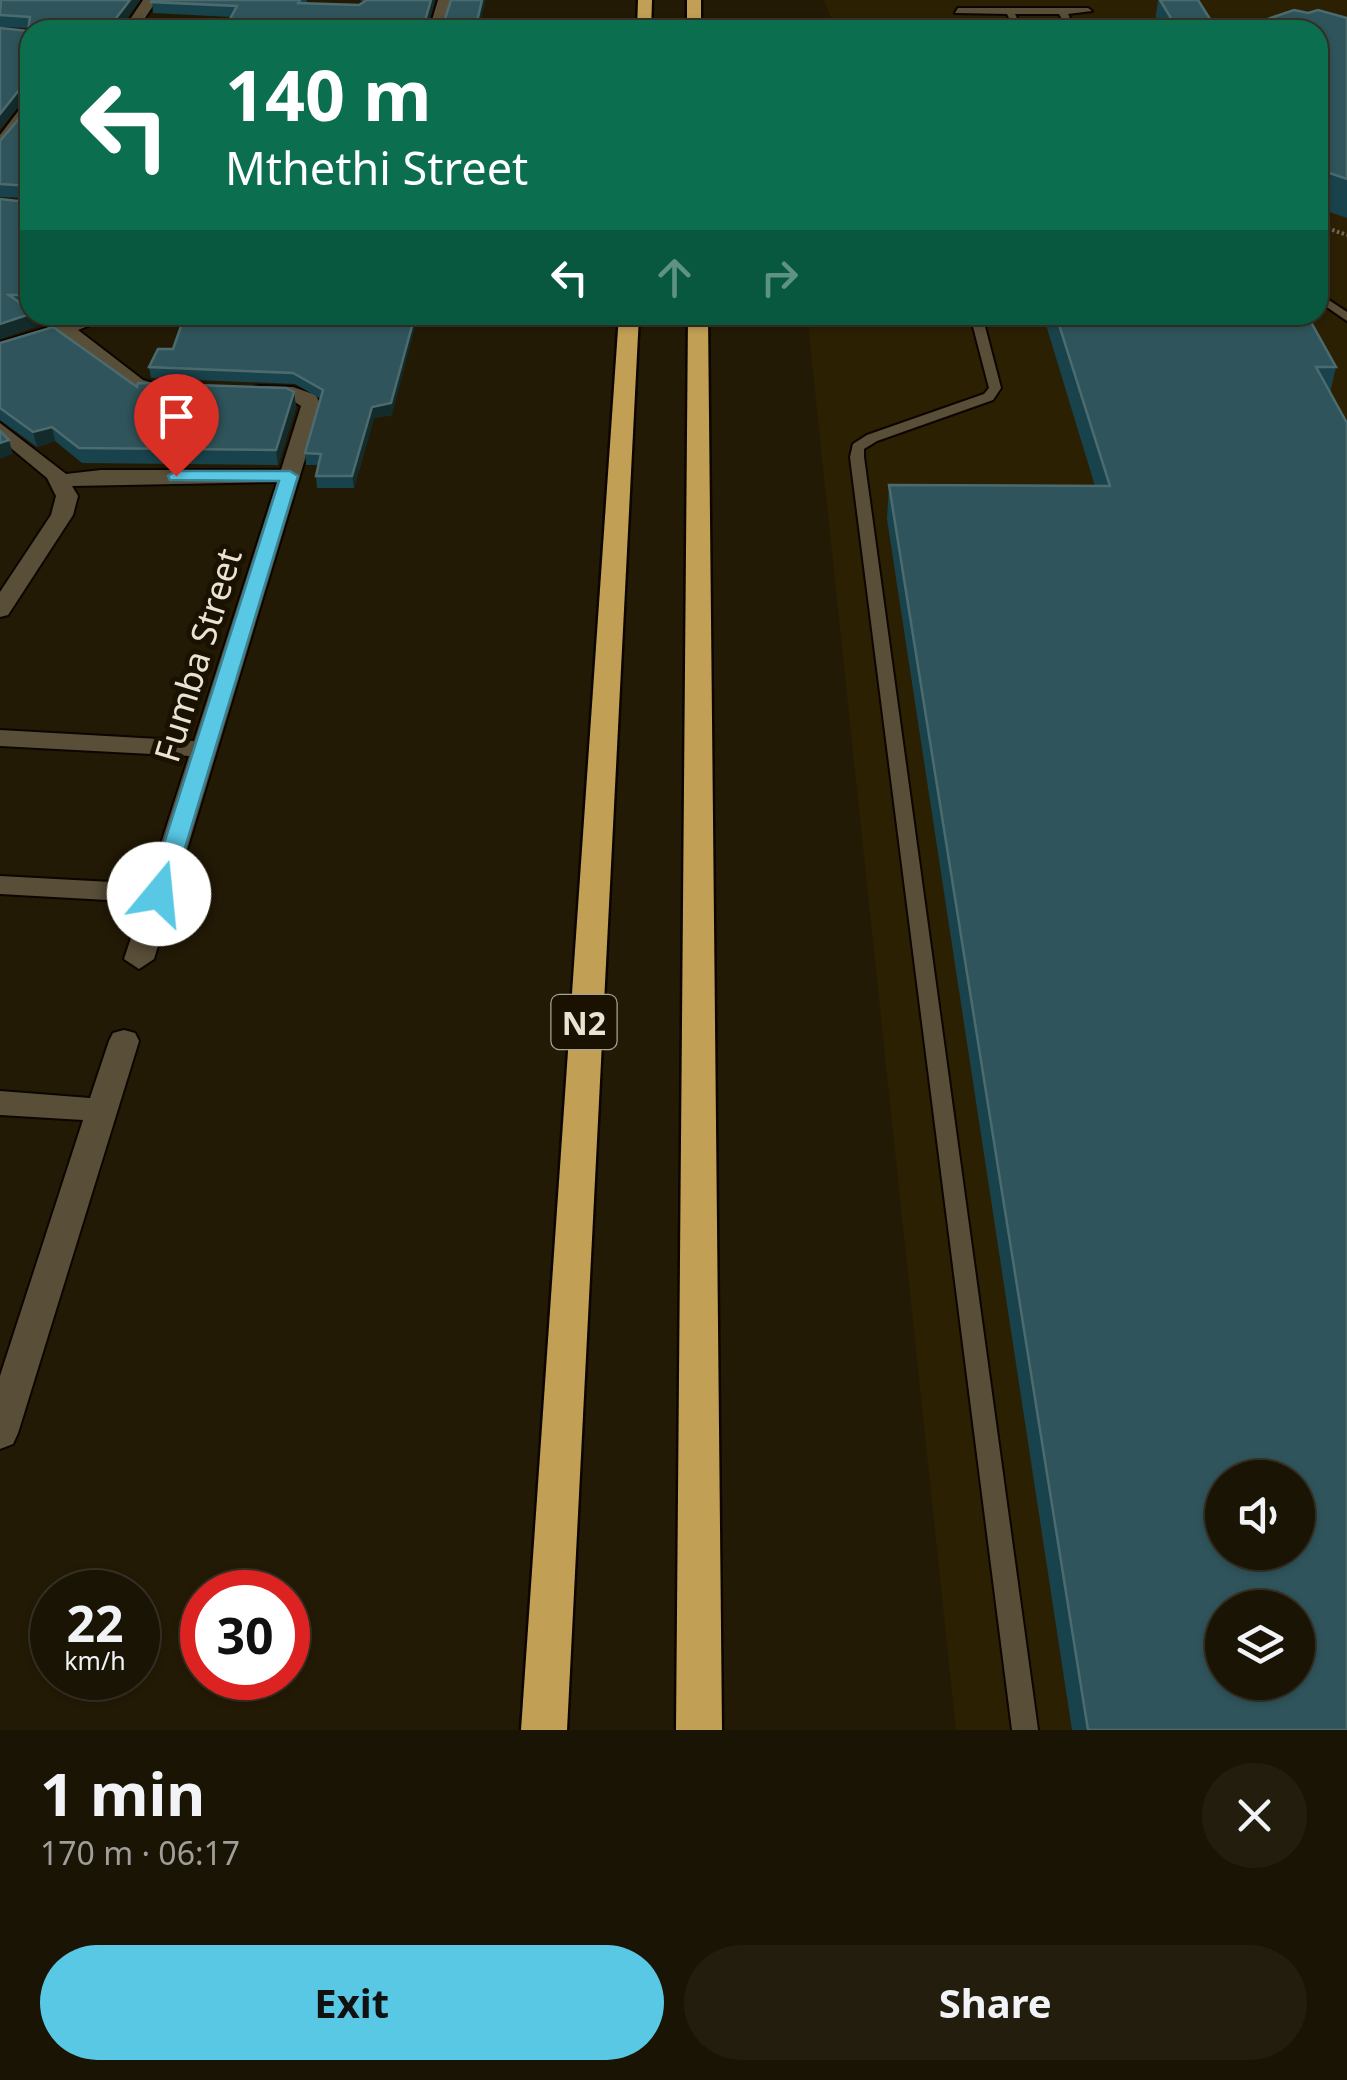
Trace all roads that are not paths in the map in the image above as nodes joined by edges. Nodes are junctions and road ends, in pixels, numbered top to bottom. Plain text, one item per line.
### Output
1 (958, 10) dead end
2 (1010, 11) junction
3 (1062, 11) junction
4 (1088, 11) dead end
5 (1015, 20) edge
6 (1067, 20) edge
7 (20, 120) edge
8 (0, 146) edge
9 (49, 325) edge
10 (59, 325) edge
11 (627, 325) edge
12 (698, 325) edge
13 (979, 325) edge
14 (0, 348) edge
15 (197, 392) edge
16 (232, 392) edge
17 (0, 429) edge
18 (290, 476) junction
19 (61, 481) junction
20 (0, 610) edge
21 (0, 738) edge
22 (204, 749) junction
23 (0, 884) edge
24 (159, 894) junction
25 (139, 960) dead end
26 (124, 1041) dead end
27 (0, 1103) edge
28 (102, 1110) junction
29 (7, 1385) edge
30 (0, 1433) edge
31 (544, 1730) edge
32 (699, 1730) edge
33 (1024, 1730) edge

1 - 2 lane
2 - 3 lane
2 - 5 lane
3 - 4 lane
3 - 6 lane
7 - 8 street
9 - 14 street
10 - 15 street
11 - 31 highway, N2
12 - 32 highway
13 - 33 lane
16 - 18 street, Fumba Street
17 - 19 street
18 - 19 street
18 - 22 street, Fumba Street
19 - 20 street
21 - 22 street
22 - 24 street, Fumba Street
23 - 24 street
24 - 25 street, Fumba Street
26 - 28 street
27 - 28 street
28 - 29 street
29 - 30 street

